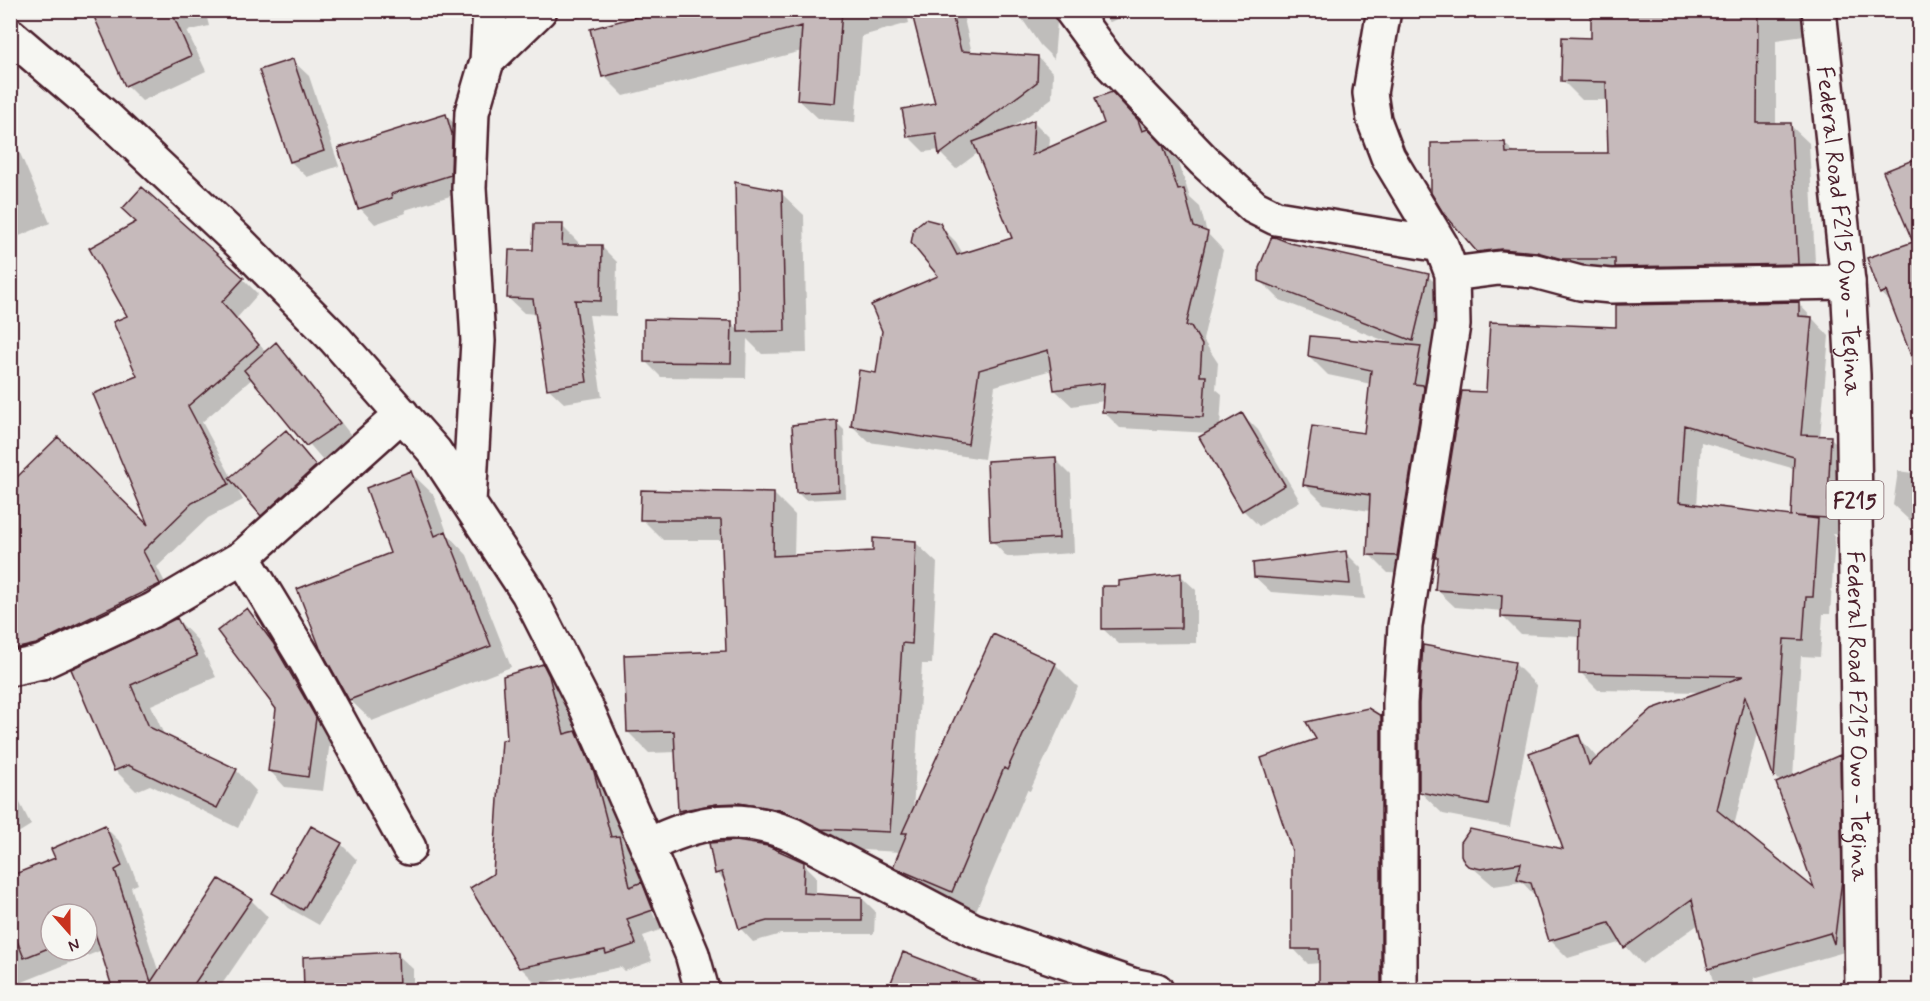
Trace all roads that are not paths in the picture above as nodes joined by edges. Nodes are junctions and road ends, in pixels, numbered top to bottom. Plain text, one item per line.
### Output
1 (490, 10) edge
2 (540, 10) edge
3 (1071, 10) edge
4 (1384, 10) edge
5 (1819, 10) edge
6 (11, 34) edge
7 (487, 61) junction
8 (1447, 259) junction
9 (1848, 282) junction
10 (402, 414) junction
11 (469, 502) junction
12 (243, 558) junction
13 (10, 669) edge
14 (647, 846) junction
15 (409, 849) dead end
16 (702, 990) edge
17 (1156, 990) edge
18 (1400, 990) edge
19 (1862, 990) edge

1 - 7 street
2 - 7 street
3 - 8 street
4 - 8 street
5 - 9 street, Federal Road F215 Owo - Tegina / F215
6 - 10 street
7 - 11 street
8 - 9 street
8 - 18 street
9 - 19 street, Federal Road F215 Owo - Tegina / F215
10 - 11 street
10 - 12 street
11 - 14 street
12 - 13 street
12 - 15 street
14 - 16 street
14 - 17 street

